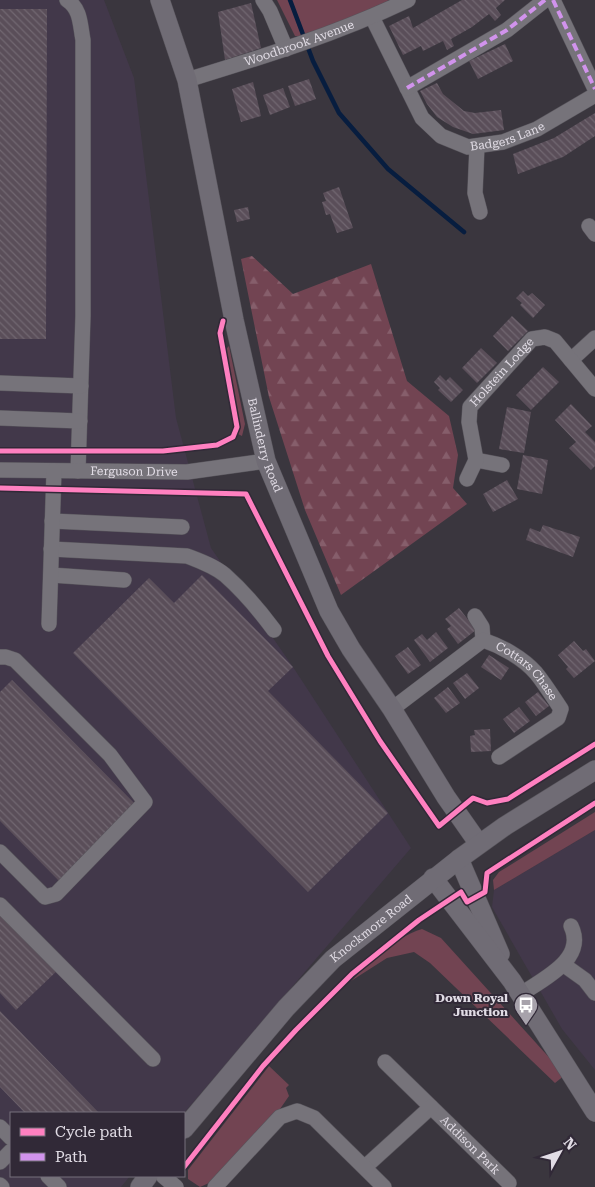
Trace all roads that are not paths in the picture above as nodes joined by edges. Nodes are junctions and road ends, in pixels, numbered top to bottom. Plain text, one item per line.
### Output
1 (67, 0) edge
2 (160, 0) edge
3 (263, 0) edge
4 (408, 0) edge
5 (545, 0) edge
6 (553, 0) edge
7 (372, 17) junction
8 (291, 47) junction
9 (187, 80) junction
10 (407, 88) junction
11 (595, 89) edge
12 (595, 95) edge
13 (477, 146) junction
14 (480, 212) dead end
15 (595, 338) edge
16 (571, 360) junction
17 (0, 384) edge
18 (81, 386) junction
19 (595, 389) edge
20 (0, 418) edge
21 (80, 421) junction
22 (476, 460) junction
23 (266, 461) junction
24 (502, 465) dead end
25 (0, 470) edge
26 (54, 471) junction
27 (78, 471) junction
28 (467, 479) dead end
29 (52, 520) junction
30 (182, 527) dead end
31 (51, 549) junction
32 (51, 575) junction
33 (124, 580) dead end
34 (475, 616) dead end
35 (49, 624) dead end
36 (274, 630) dead end
37 (482, 640) junction
38 (0, 657) edge
39 (392, 709) junction
40 (499, 757) dead end
41 (595, 770) edge
42 (479, 844) junction
43 (0, 852) edge
44 (459, 859) junction
45 (433, 878) junction
46 (0, 905) edge
47 (571, 926) dead end
48 (564, 965) junction
49 (517, 987) junction
50 (595, 993) edge
51 (154, 1059) dead end
52 (385, 1062) dead end
53 (430, 1107) junction
54 (595, 1112) edge
55 (0, 1127) edge
56 (185, 1128) edge
57 (10, 1137) edge
58 (10, 1151) edge
59 (0, 1162) edge
60 (365, 1167) junction
61 (49, 1177) edge
62 (163, 1177) edge
63 (510, 1183) dead end
64 (59, 1187) edge
65 (176, 1187) edge
66 (215, 1187) edge
67 (384, 1187) edge

1 - 18 street
2 - 9 main road, Ballinderry Road
3 - 8 street
4 - 7 street, Woodbrook Avenue
5 - 10 street
6 - 11 street
7 - 8 street, Woodbrook Avenue
7 - 10 street, Badgers Lane
8 - 9 street, Woodbrook Avenue
9 - 23 main road, Ballinderry Road
10 - 13 street, Badgers Lane
12 - 13 street, Badgers Lane
13 - 14 street
15 - 16 street
16 - 19 street
16 - 22 street, Holstein Lodge
17 - 18 street
18 - 21 street
20 - 21 street
21 - 27 street
22 - 24 street
22 - 28 street
23 - 27 street, Ferguson Drive
23 - 39 main road, Ballinderry Road
25 - 26 street, Ferguson Drive
26 - 27 street, Ferguson Drive
26 - 29 street
29 - 30 street
29 - 31 street
31 - 32 street
31 - 36 street
32 - 33 street
32 - 35 street
34 - 37 street, Cottars Chase
37 - 39 street, Cottars Chase
37 - 40 street, Cottars Chase
38 - 43 street
39 - 42 main road, Ballinderry Road
41 - 42 main road, Knockmore Road
42 - 44 main road, Knockmore Road
44 - 45 main road, Knockmore Road
44 - 49 main road
45 - 49 main road
45 - 56 main road, Knockmore Road
46 - 51 street
47 - 48 street
48 - 49 street
48 - 50 street
49 - 54 main road
52 - 53 street, Addison Park
53 - 60 street, Addison Park
53 - 63 street, Addison Park
55 - 57 street
58 - 59 street
60 - 66 street
60 - 67 street
61 - 64 street
62 - 65 street

